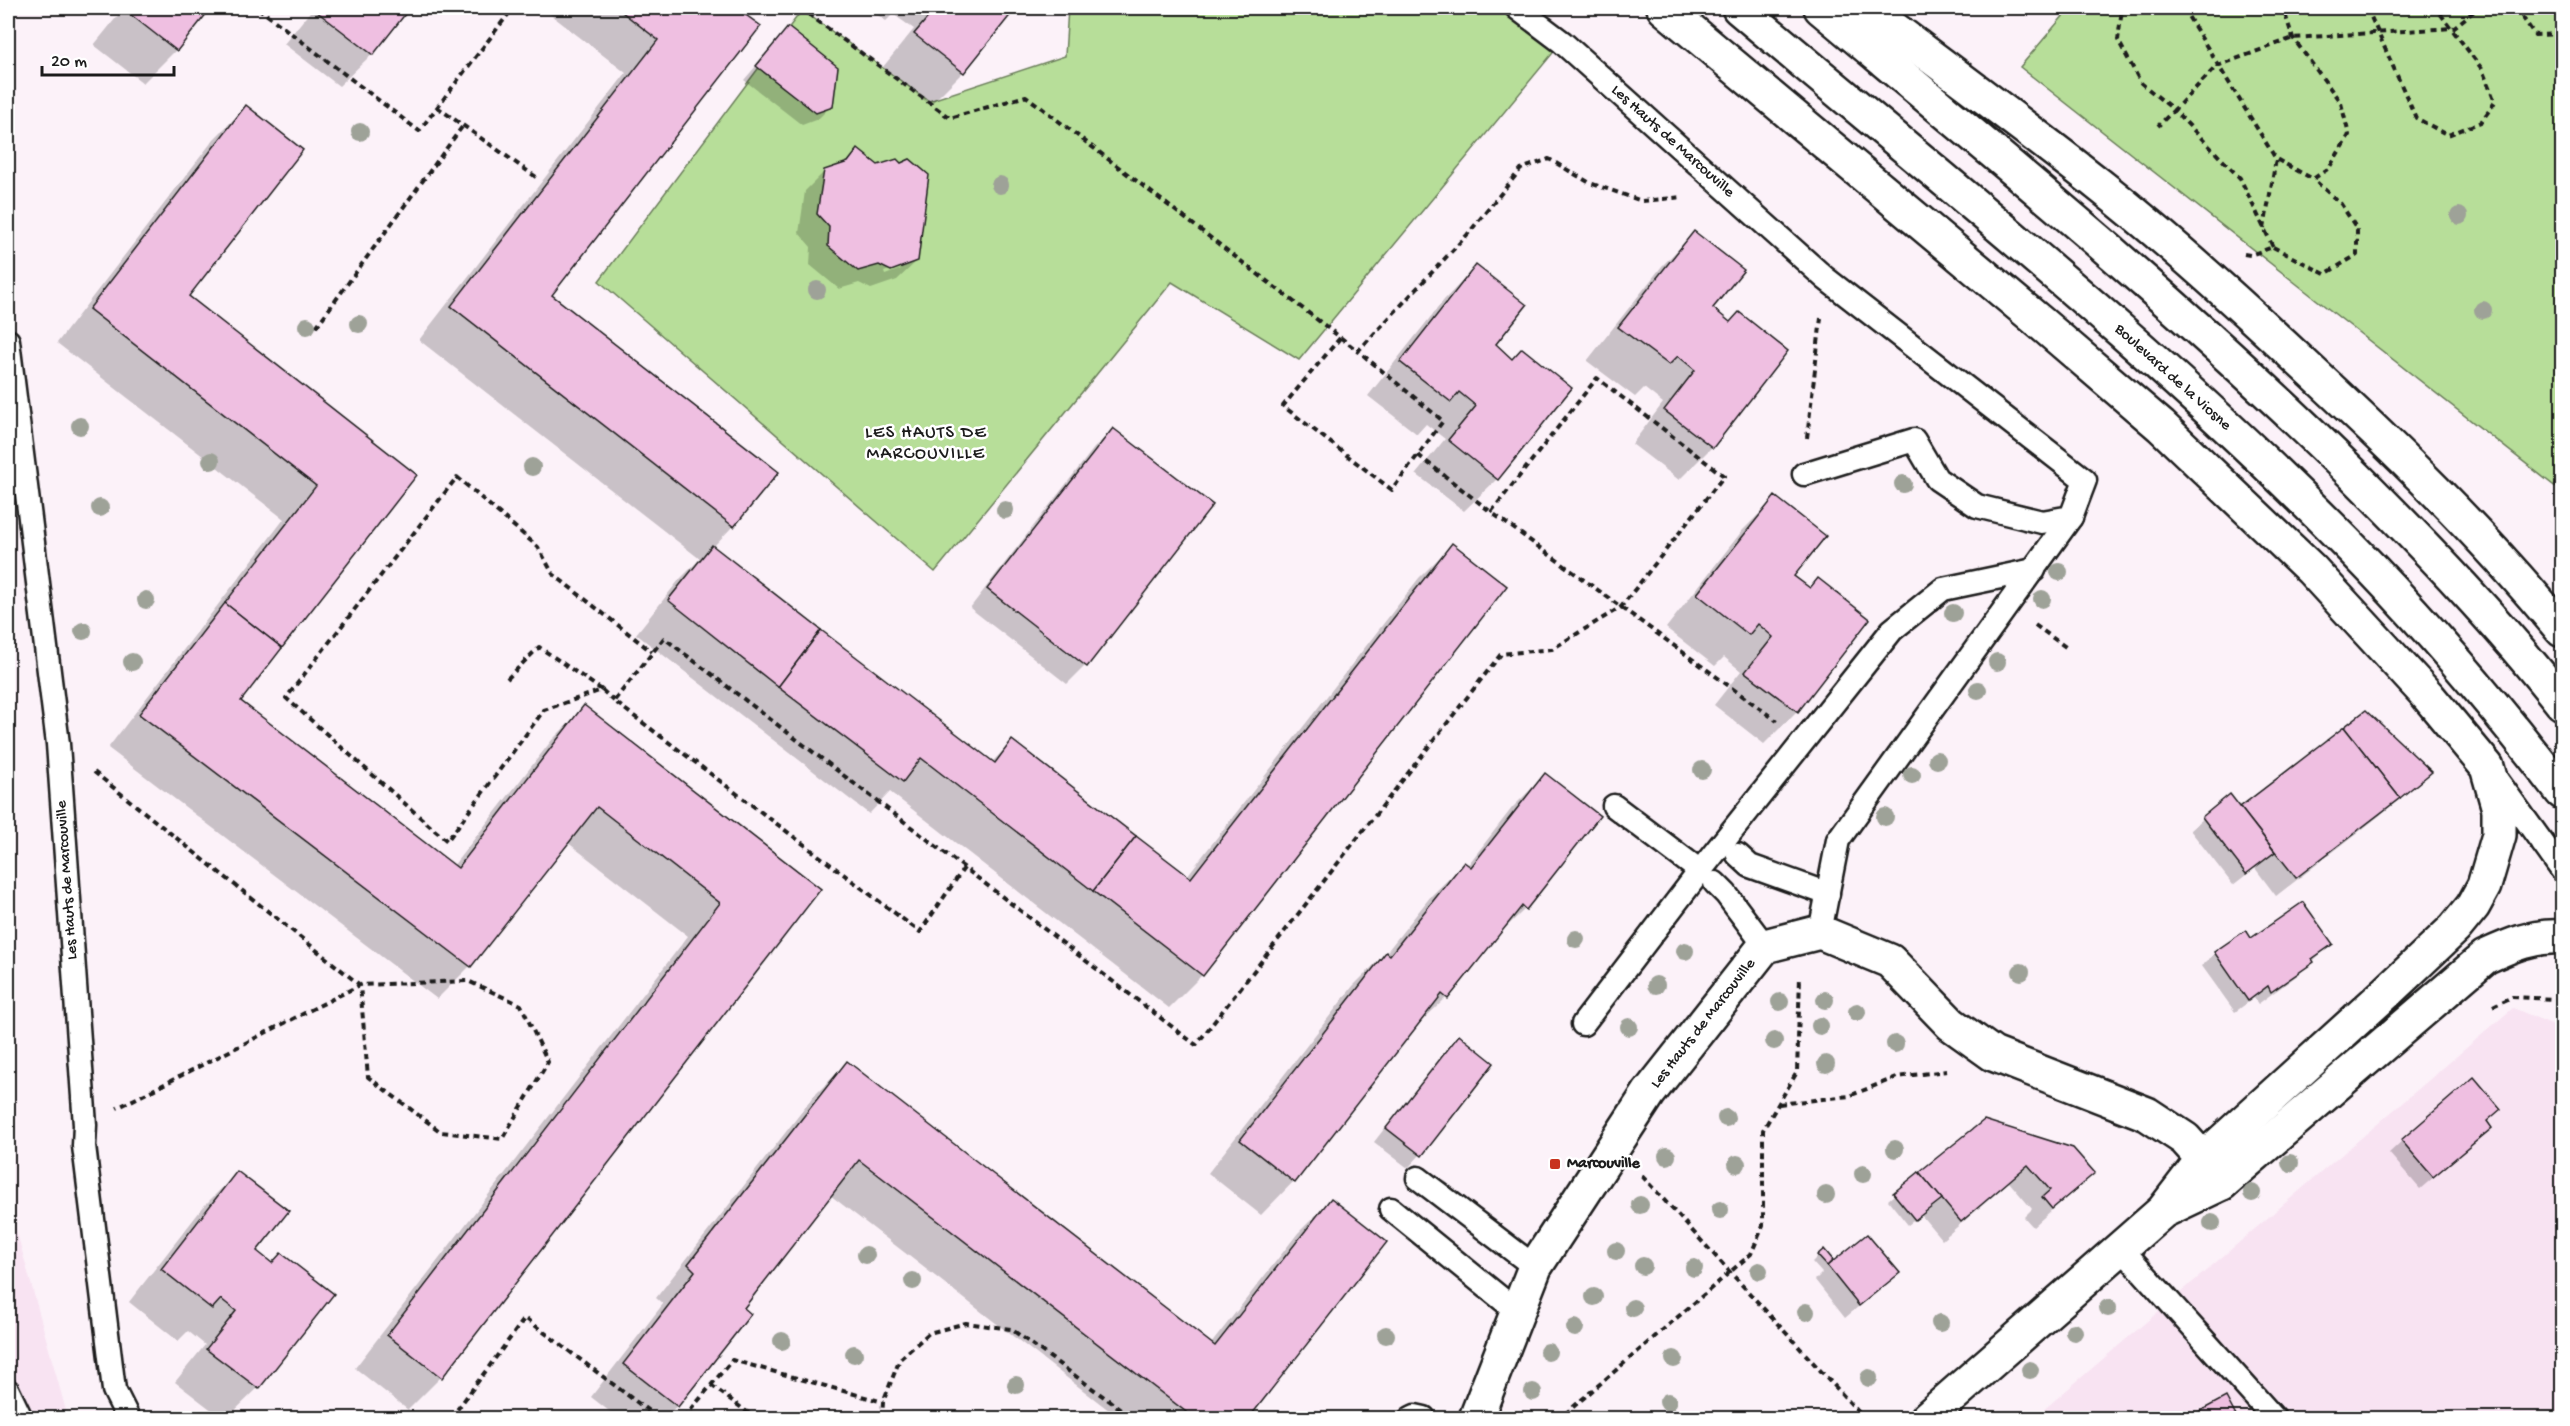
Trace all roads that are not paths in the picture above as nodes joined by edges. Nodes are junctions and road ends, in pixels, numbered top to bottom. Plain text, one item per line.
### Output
1 (1517, 8) edge
2 (1664, 8) edge
3 (1739, 8) edge
4 (1821, 8) edge
5 (1866, 8) edge
6 (8, 341) edge
7 (1804, 474) road end
8 (2071, 517) junction
9 (2034, 570) junction
10 (2562, 630) edge
11 (2562, 703) edge
12 (2487, 767) junction
13 (2562, 792) edge
14 (1614, 806) dead end
15 (1737, 855) dead end
16 (2562, 870) edge
17 (1708, 877) junction
18 (1828, 894) junction
19 (1811, 934) junction
20 (2562, 937) edge
21 (1765, 946) junction
22 (2386, 993) junction
23 (1583, 1024) dead end
24 (2389, 1041) junction
25 (2212, 1171) junction
26 (1418, 1178) dead end
27 (1391, 1209) dead end
28 (2121, 1248) junction
29 (1535, 1267) junction
30 (1519, 1313) junction
31 (8, 1391) edge
32 (1939, 1414) edge
33 (21, 1419) edge
34 (128, 1419) edge
35 (1411, 1419) edge
36 (1424, 1419) edge
37 (1476, 1419) edge
38 (2274, 1419) edge

1 - 8 lane, Les Hauts de Marcouville
2 - 12 main road
3 - 13 main road, Boulevard de la Viosne
4 - 11 main road
5 - 10 main road
6 - 34 lane, Les Hauts de Marcouville
7 - 8 lane
8 - 9 lane
9 - 17 lane
9 - 18 lane
12 - 16 lane
12 - 22 main road
14 - 17 lane
15 - 18 lane
17 - 21 lane
17 - 23 lane
18 - 19 lane
19 - 21 main road, Les Hauts de Marcouville
19 - 25 main road
20 - 24 main road
21 - 29 main road, Les Hauts de Marcouville
22 - 24 lane
22 - 25 main road
24 - 25 main road
25 - 28 main road
26 - 29 lane
27 - 30 lane
28 - 32 main road
28 - 38 lane
29 - 30 main road, Les Hauts de Marcouville
30 - 37 main road, Les Hauts de Marcouville
31 - 33 lane
35 - 36 lane

